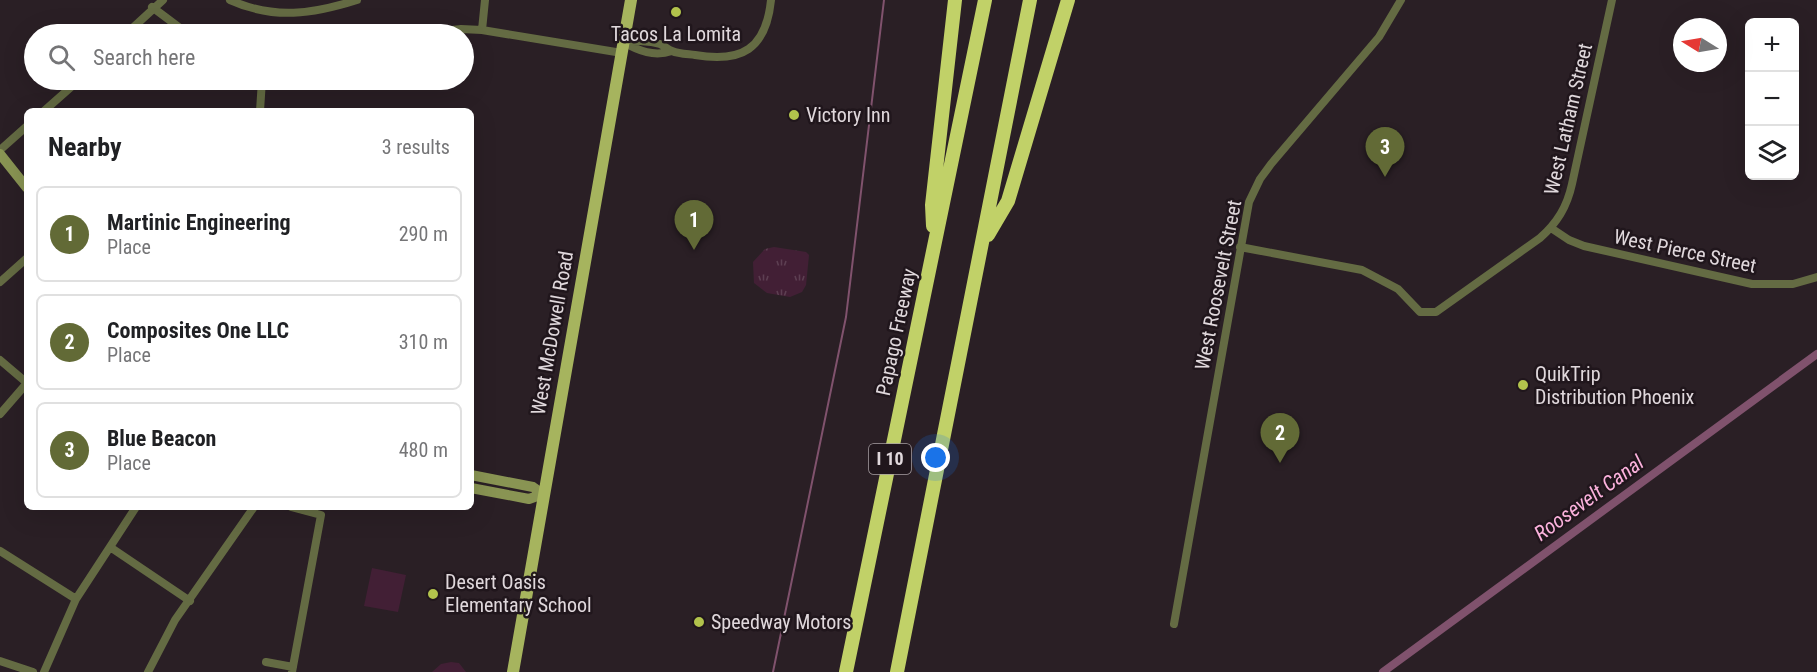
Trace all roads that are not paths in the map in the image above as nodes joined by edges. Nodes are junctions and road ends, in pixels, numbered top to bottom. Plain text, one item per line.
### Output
1 (162, 0) edge
2 (230, 0) edge
3 (321, 0) edge
4 (357, 0) edge
5 (485, 0) edge
6 (630, 0) edge
7 (771, 0) edge
8 (956, 0) edge
9 (985, 0) edge
10 (1030, 0) edge
11 (1068, 0) edge
12 (1401, 0) edge
13 (1612, 0) edge
14 (154, 4) edge
15 (324, 11) junction
16 (135, 24) edge
17 (177, 24) edge
18 (474, 30) edge
19 (482, 30) junction
20 (622, 48) junction
21 (68, 90) edge
22 (261, 90) edge
23 (47, 108) edge
24 (260, 108) edge
25 (24, 129) edge
26 (0, 152) edge
27 (24, 184) edge
28 (1551, 228) junction
29 (982, 244) junction
30 (934, 246) junction
31 (1240, 247) junction
32 (24, 261) edge
33 (1817, 277) edge
34 (0, 282) edge
35 (0, 360) edge
36 (24, 380) edge
37 (24, 386) edge
38 (0, 414) edge
39 (474, 477) edge
40 (474, 489) edge
41 (543, 494) junction
42 (134, 510) edge
43 (252, 510) edge
44 (302, 510) edge
45 (111, 547) junction
46 (0, 551) edge
47 (76, 599) junction
48 (190, 601) junction
49 (1174, 624) dead end
50 (0, 661) edge
51 (266, 662) dead end
52 (292, 670) edge
53 (33, 672) edge
54 (44, 672) edge
55 (148, 672) edge
56 (513, 672) edge
57 (846, 672) edge
58 (897, 672) edge

1 - 14 street
2 - 15 street
3 - 15 street
4 - 15 street
5 - 19 street
6 - 20 main road, West McDowell Road
7 - 20 street
8 - 30 highway
9 - 30 highway, Papago Freeway / I 10
10 - 29 highway, I 10
11 - 29 highway
12 - 31 street, West Roosevelt Street
13 - 28 street, West Latham Street
14 - 16 street
14 - 17 street
18 - 19 street
19 - 20 street
20 - 41 main road, West McDowell Road
21 - 23 street
22 - 24 street
25 - 26 street
26 - 27 street
28 - 31 street, West Latham Street
28 - 33 street, West Pierce Street
29 - 58 highway, I 10
30 - 57 highway, Papago Freeway / I 10
31 - 49 street, West Roosevelt Street
32 - 34 street
35 - 36 street
37 - 38 street
39 - 41 street
40 - 41 street
41 - 56 main road, West McDowell Road
42 - 45 street
43 - 48 street
44 - 52 street
45 - 47 street
45 - 48 street
46 - 47 street
47 - 54 street
48 - 55 street
50 - 53 street
51 - 52 street

